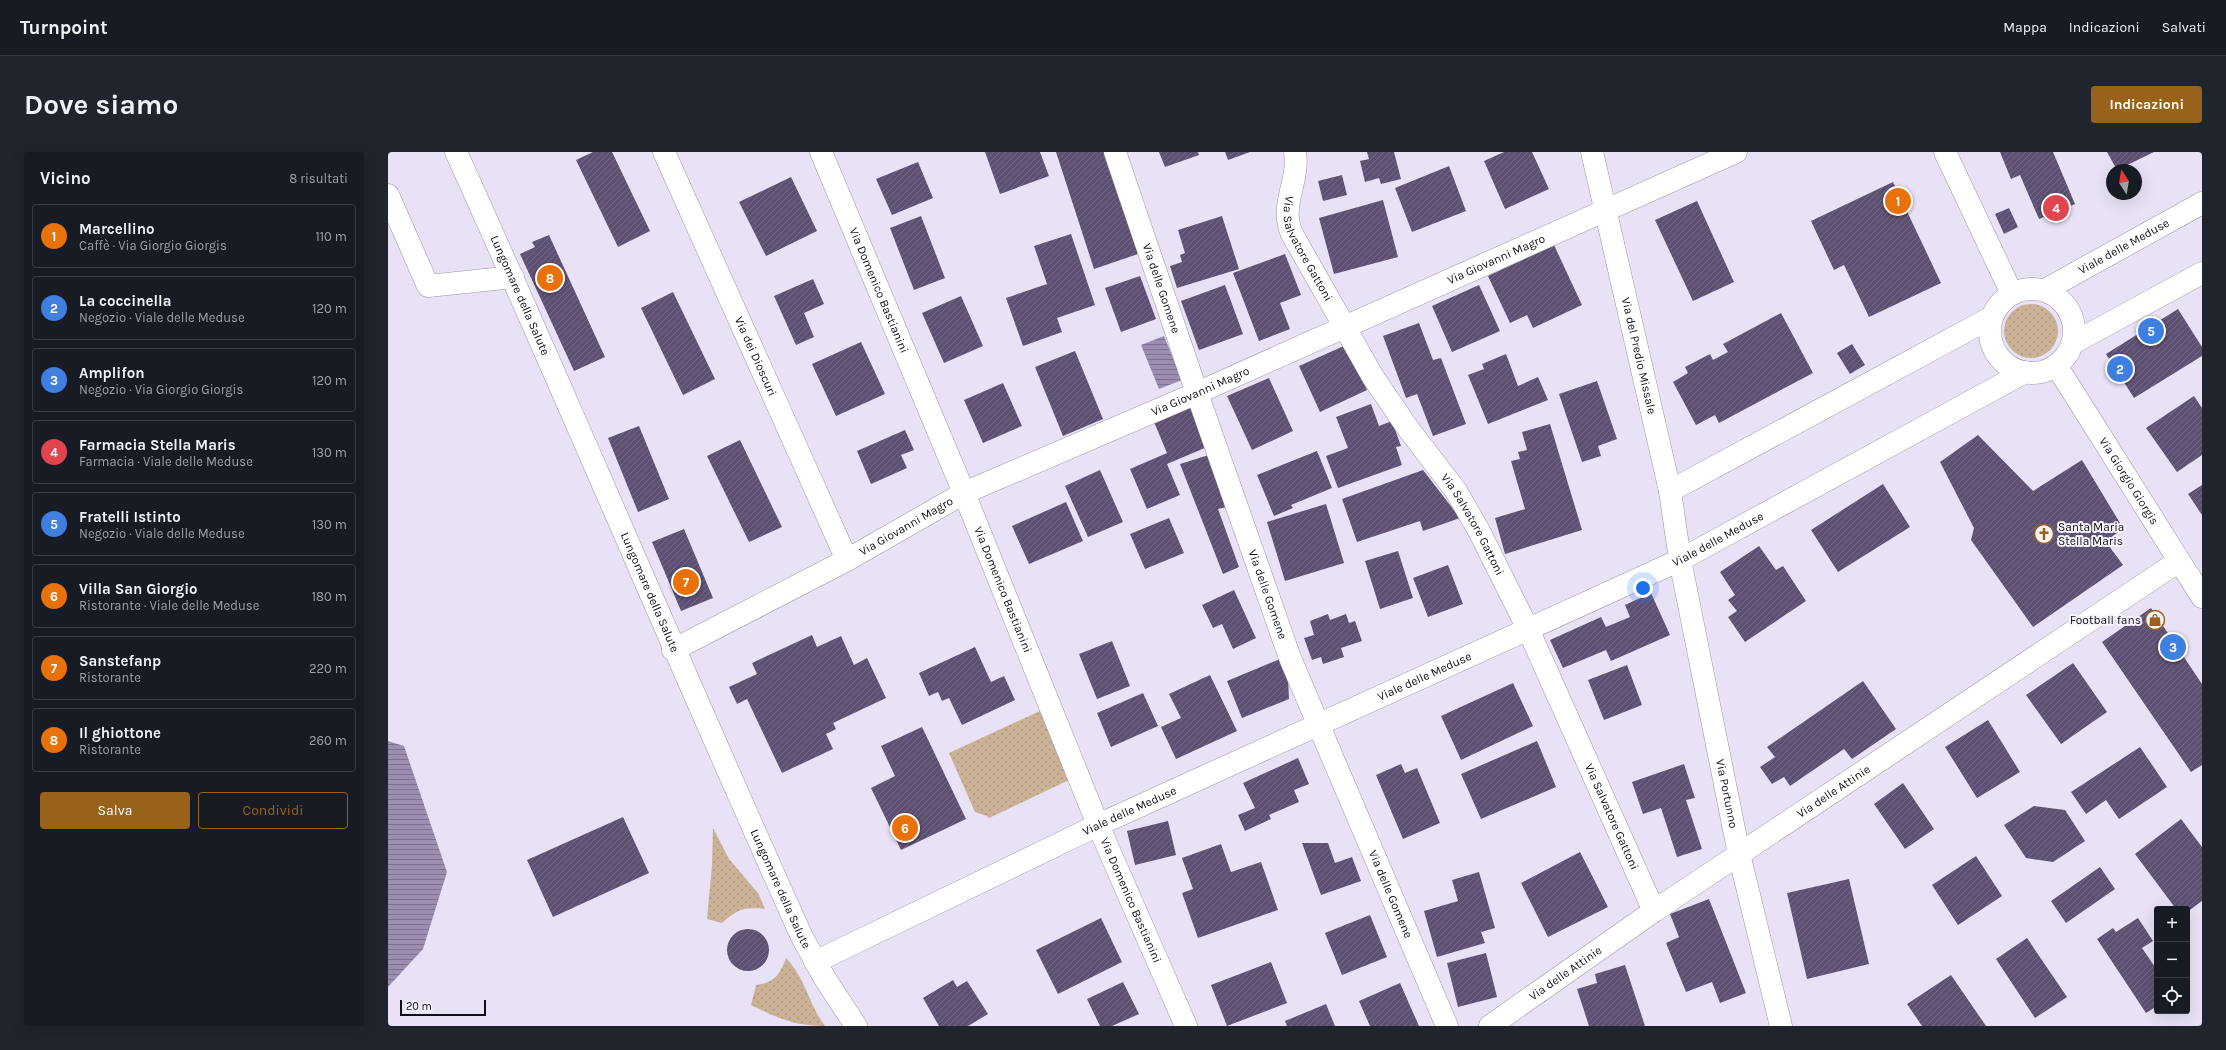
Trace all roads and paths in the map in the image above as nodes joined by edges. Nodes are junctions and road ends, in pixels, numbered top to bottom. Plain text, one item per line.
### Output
1 (456, 152) edge
2 (664, 152) edge
3 (821, 152) edge
4 (1115, 152) edge
5 (1295, 152) edge
6 (1592, 152) edge
7 (1736, 152) edge
8 (1945, 152) edge
9 (388, 195) edge
10 (2202, 203) edge
11 (1606, 209) junction
12 (2202, 273) edge
13 (513, 277) junction
14 (2045, 290) junction
15 (2012, 294) junction
16 (1992, 317) junction
17 (1344, 327) junction
18 (2073, 343) junction
19 (2056, 365) junction
20 (2024, 372) junction
21 (1197, 393) junction
22 (1670, 491) junction
23 (964, 493) junction
24 (847, 560) junction
25 (1680, 560) junction
26 (2179, 561) junction
27 (2202, 596) edge
28 (1528, 629) junction
29 (673, 650) junction
30 (1317, 724) junction
31 (1098, 825) junction
32 (1739, 854) junction
33 (1654, 911) junction
34 (815, 962) junction
35 (856, 1026) edge
36 (1186, 1026) edge
37 (1447, 1026) edge
38 (1490, 1026) edge
39 (1781, 1026) edge

1 - 13 street, Lungomare della Salute
2 - 24 street, Via dei Dioscuri
3 - 23 street, Via Domenico Bastianini
4 - 21 street, Via delle Gomene
5 - 17 street, Via Salvatore Gattoni
6 - 11 street, Via del Predio Missale
7 - 11 street, Via Giovanni Magro
8 - 15 street
9 - 13 street
10 - 14 street, Viale delle Meduse
11 - 17 street, Via Giovanni Magro
11 - 22 street, Via del Predio Missale
12 - 18 street
13 - 29 street, Lungomare della Salute
14 - 15 street
14 - 18 street
15 - 16 street
16 - 20 street
16 - 22 street
17 - 21 street, Via Giovanni Magro
17 - 28 street, Via Salvatore Gattoni
18 - 19 street
19 - 20 street
19 - 26 street, Via Giorgio Giorgis
20 - 25 street, Viale delle Meduse
21 - 23 street, Via Giovanni Magro
21 - 30 street, Via delle Gomene
22 - 25 street, Via del Predio Missale
23 - 24 street, Via Giovanni Magro
23 - 31 street, Via Domenico Bastianini
24 - 29 street, Via Giovanni Magro
25 - 28 street, Viale delle Meduse
25 - 32 street, Via Portunno
26 - 27 street, Via Giorgio Giorgis
26 - 32 street, Via delle Attinie
28 - 30 street, Viale delle Meduse
28 - 33 street, Via Salvatore Gattoni
29 - 34 street, Lungomare della Salute
30 - 31 street, Viale delle Meduse
30 - 37 street, Via delle Gomene
31 - 34 street, Viale delle Meduse
31 - 36 street, Via Domenico Bastianini
32 - 33 street, Via delle Attinie
32 - 39 street, Via Portunno
33 - 38 street, Via delle Attinie
34 - 35 street, Lungomare della Salute

